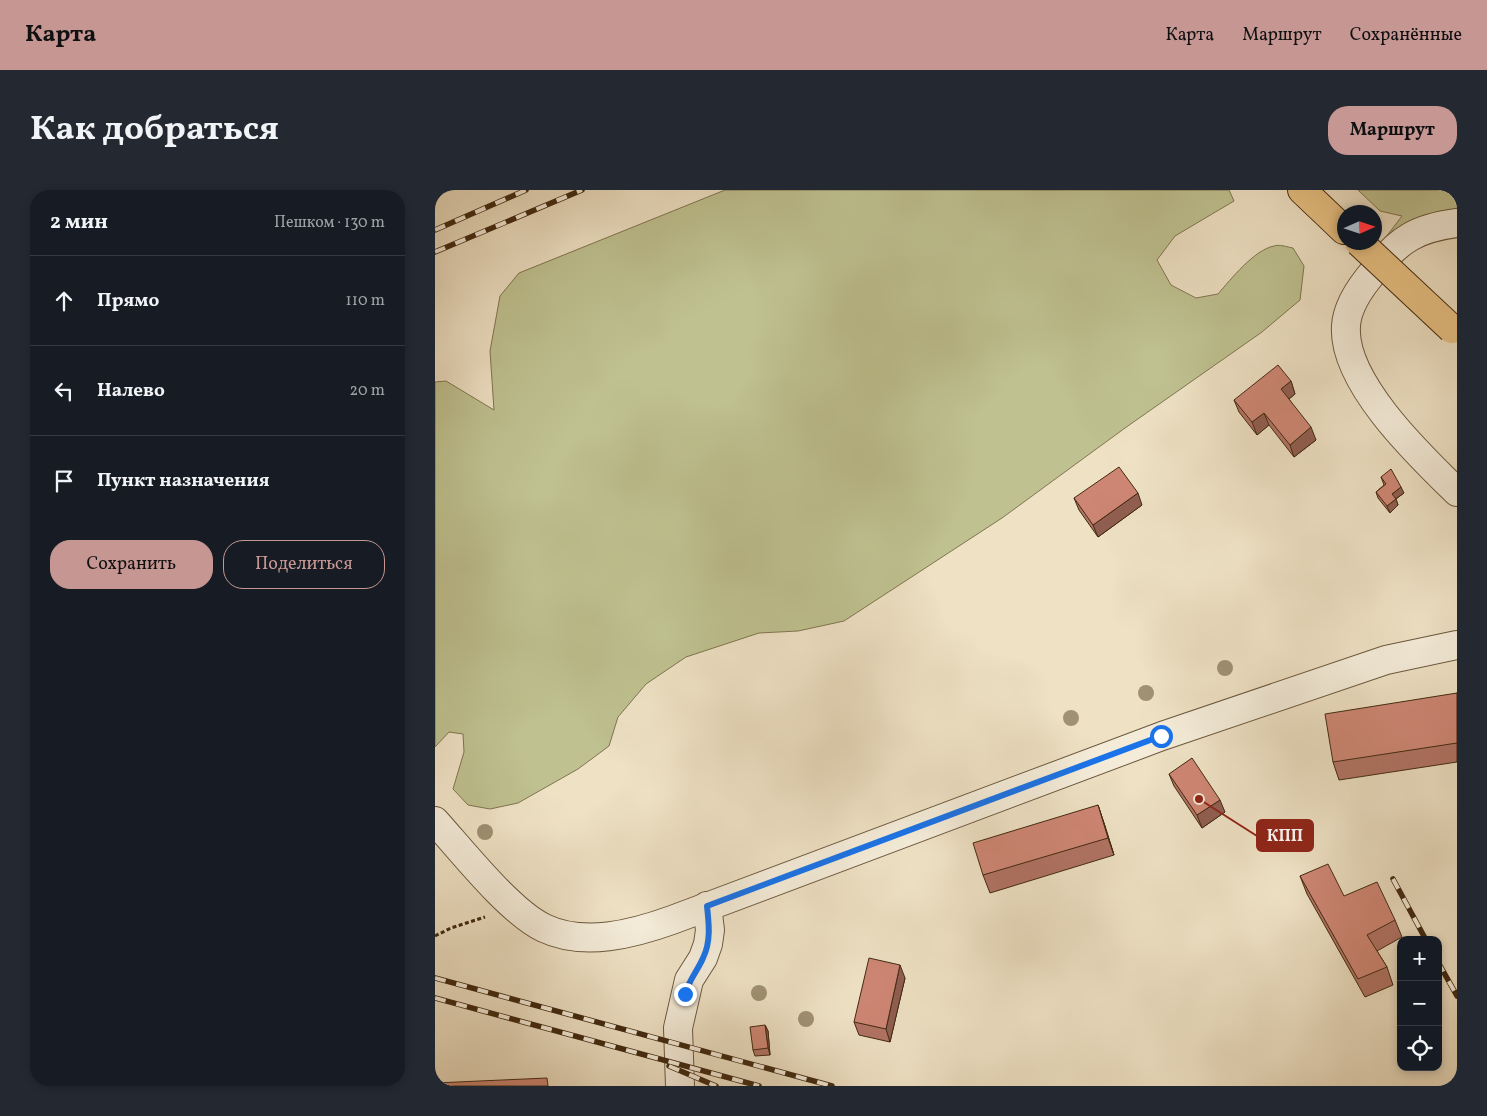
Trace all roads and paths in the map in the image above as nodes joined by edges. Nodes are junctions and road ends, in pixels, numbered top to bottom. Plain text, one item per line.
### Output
1 (1302, 190) edge
2 (1337, 223) edge
3 (1457, 223) edge
4 (1368, 250) edge
5 (1455, 331) edge
6 (1457, 492) edge
7 (1457, 645) edge
8 (435, 821) edge
9 (707, 906) junction
10 (516, 908) junction
11 (435, 936) edge
12 (680, 1086) edge

1 - 2 main road
3 - 6 lane
4 - 5 main road, bridge
7 - 9 lane
8 - 10 lane
9 - 10 lane
9 - 12 lane
10 - 11 path

